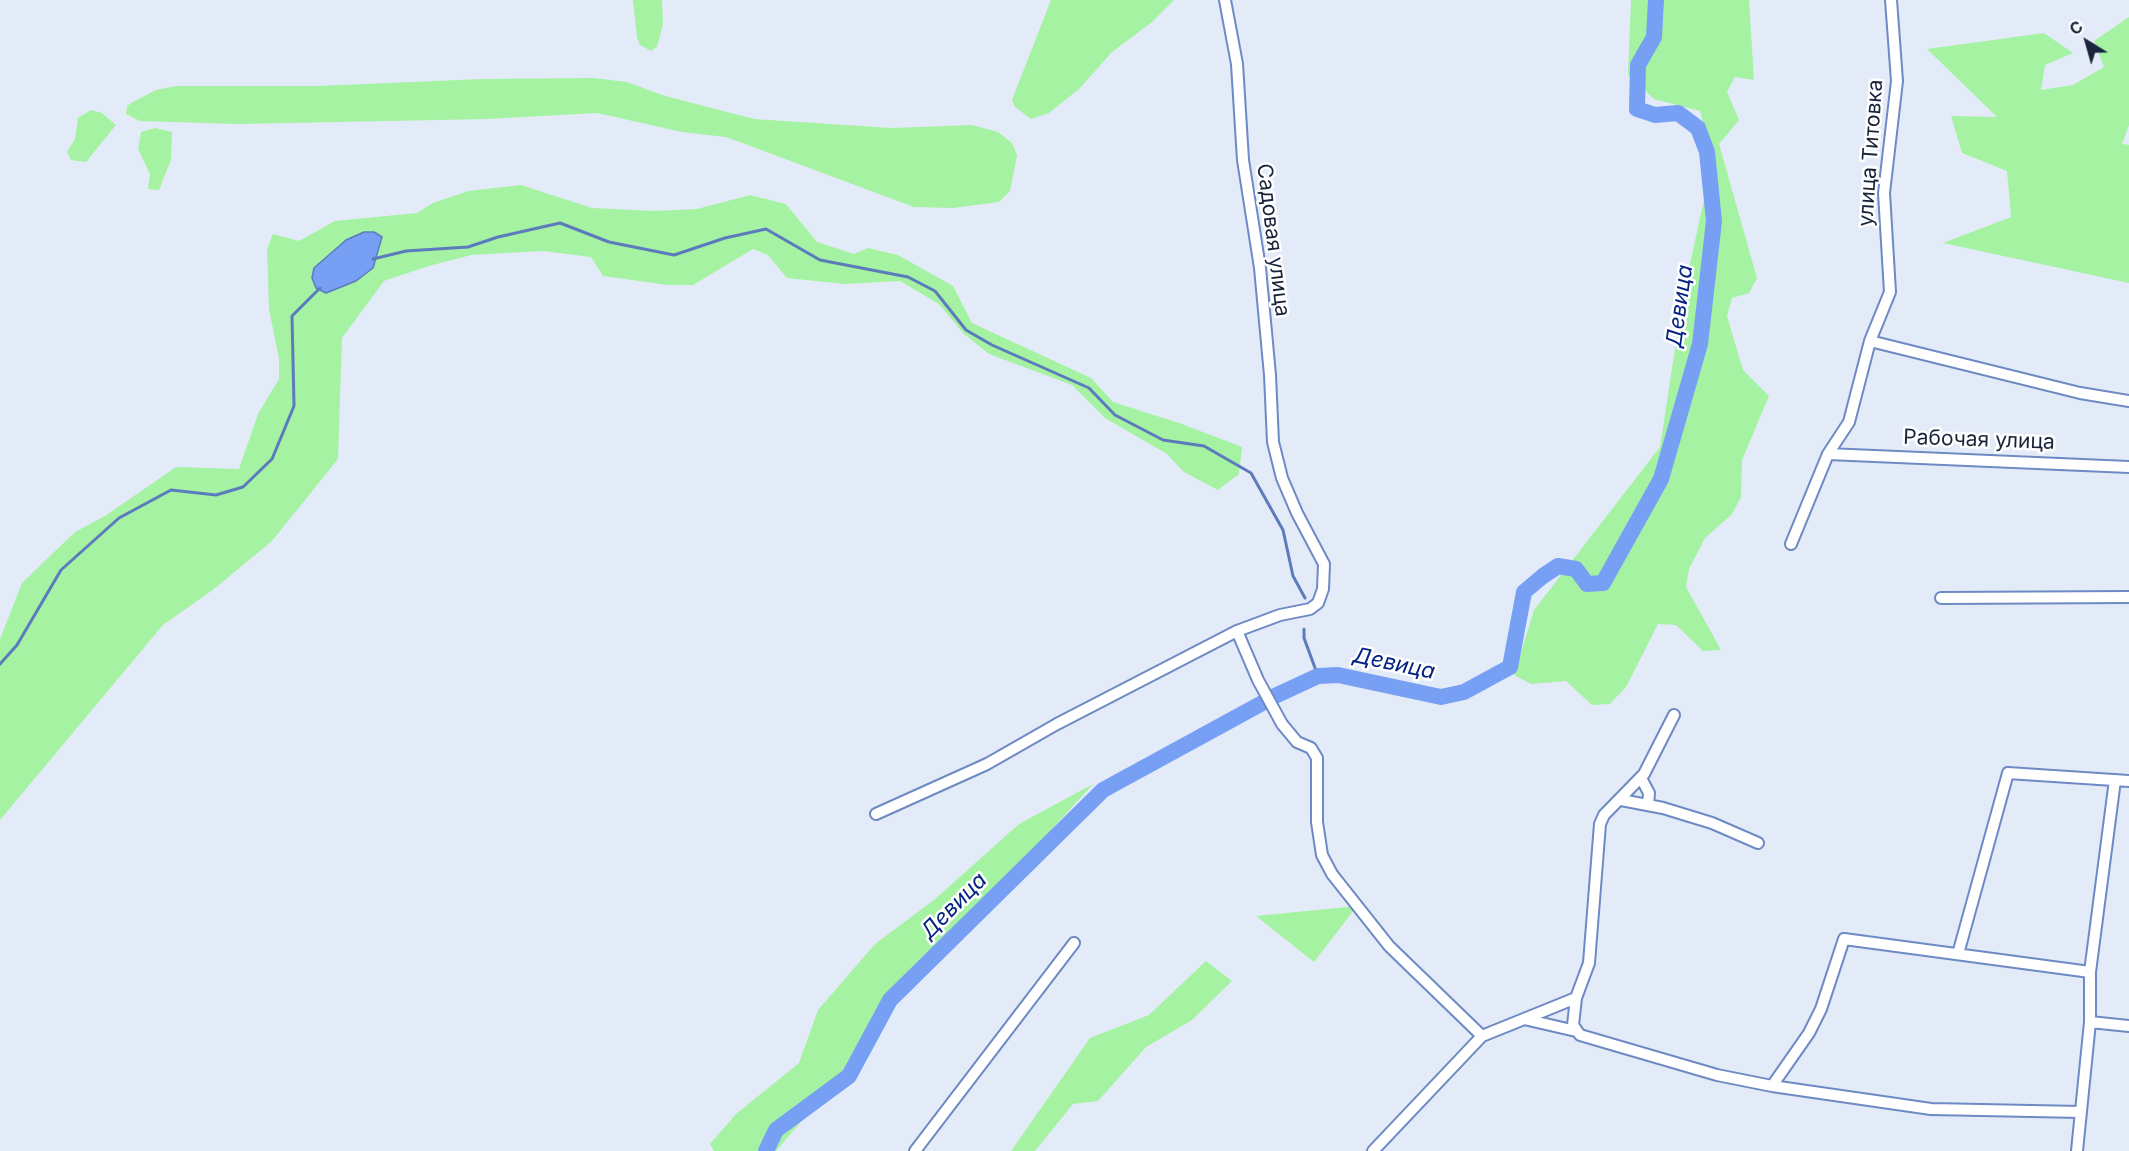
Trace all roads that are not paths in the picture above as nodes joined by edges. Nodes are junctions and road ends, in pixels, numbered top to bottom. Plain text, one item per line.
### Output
1 (1225, 0) edge
2 (1891, 0) edge
3 (1870, 341) junction
4 (2129, 401) edge
5 (1828, 454) junction
6 (2129, 467) edge
7 (1791, 544) dead end
8 (1941, 597) dead end
9 (2129, 597) edge
10 (1237, 631) junction
11 (1674, 715) dead end
12 (1641, 778) junction
13 (2115, 780) junction
14 (2129, 781) edge
15 (1621, 800) junction
16 (1648, 805) junction
17 (876, 814) dead end
18 (1758, 843) dead end
19 (1074, 943) dead end
20 (1958, 954) junction
21 (2090, 972) junction
22 (1576, 998) junction
23 (1524, 1019) junction
24 (2091, 1022) junction
25 (2129, 1026) edge
26 (1576, 1031) junction
27 (1482, 1036) junction
28 (1772, 1086) junction
29 (2081, 1112) junction
30 (915, 1151) edge
31 (1373, 1151) edge
32 (2077, 1151) edge

1 - 10 street, Садовая улица
2 - 3 street, улица Титовка
3 - 4 street
3 - 5 street, улица Титовка
5 - 6 street, Рабочая улица
5 - 7 street, улица Титовка
8 - 9 street
10 - 17 street, Садовая улица
10 - 27 street
11 - 12 street
12 - 15 street
12 - 16 street
13 - 14 street
13 - 20 street
13 - 21 street
15 - 16 street
15 - 22 street
16 - 18 street
19 - 30 street
20 - 21 street
20 - 28 street
21 - 24 street
22 - 23 street
22 - 26 street
23 - 26 street
23 - 27 street
24 - 25 street
24 - 29 street
26 - 28 street
27 - 31 street
28 - 29 street
29 - 32 street

